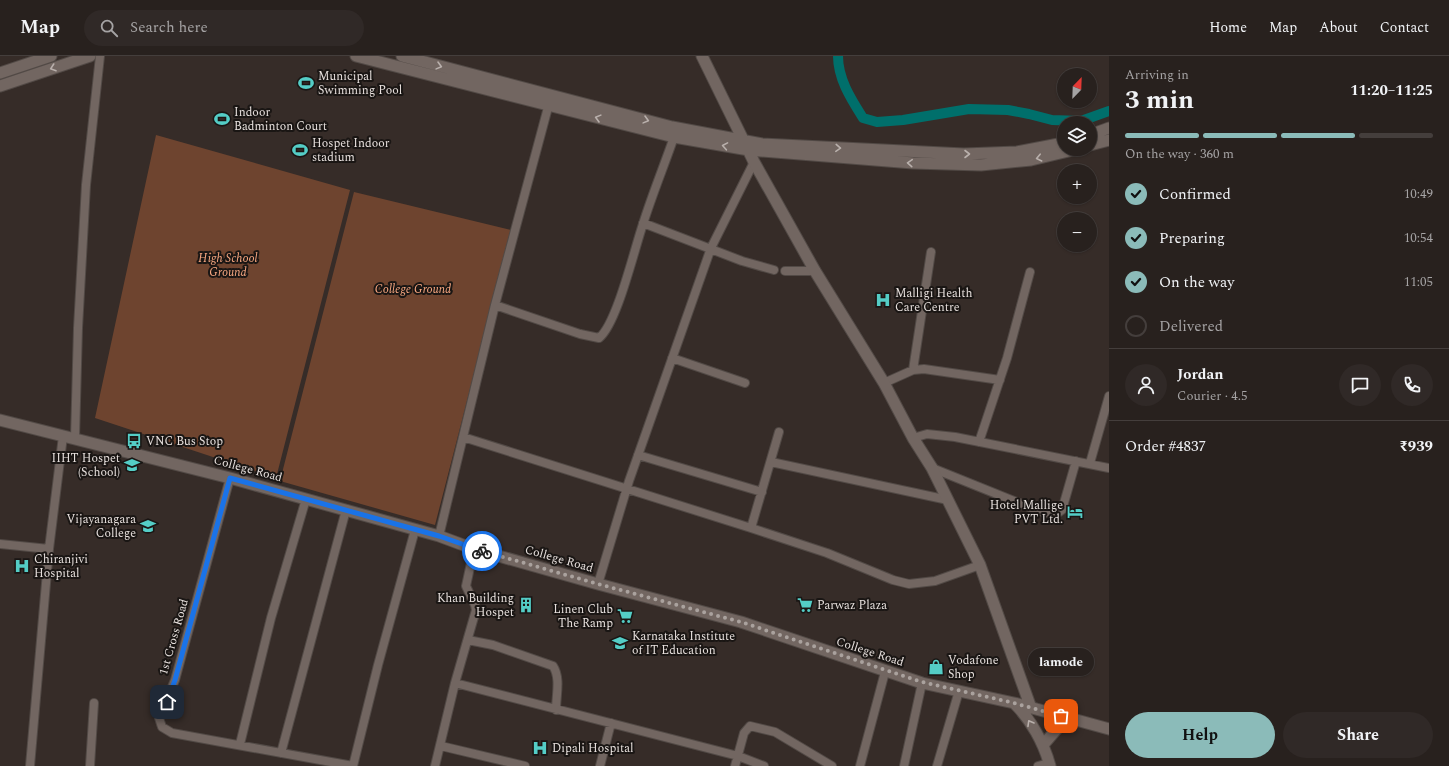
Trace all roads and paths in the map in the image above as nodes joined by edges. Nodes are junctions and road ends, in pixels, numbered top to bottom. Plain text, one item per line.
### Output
1 (51, 56) edge
2 (90, 56) edge
3 (100, 56) edge
4 (356, 56) edge
5 (402, 56) edge
6 (702, 56) edge
7 (0, 73) edge
8 (0, 86) edge
9 (550, 100) junction
10 (1109, 128) edge
11 (1097, 133) edge
12 (674, 137) junction
13 (743, 140) junction
14 (1109, 140) edge
15 (1057, 144) edge
16 (1097, 144) edge
17 (749, 150) junction
18 (1057, 154) edge
19 (754, 162) junction
20 (643, 223) junction
21 (711, 248) junction
22 (930, 252) dead end
23 (774, 270) dead end
24 (785, 271) dead end
25 (815, 271) junction
26 (1030, 272) dead end
27 (495, 305) junction
28 (672, 358) junction
29 (913, 370) junction
30 (1000, 380) junction
31 (745, 383) dead end
32 (884, 383) junction
33 (1109, 396) edge
34 (0, 420) edge
35 (780, 432) dead end
36 (63, 436) junction
37 (463, 437) junction
38 (74, 438) junction
39 (913, 438) junction
40 (979, 442) junction
41 (638, 455) junction
42 (1076, 461) junction
43 (771, 462) junction
44 (1090, 463) junction
45 (932, 468) junction
46 (1109, 468) edge
47 (230, 478) junction
48 (627, 490) junction
49 (762, 492) junction
50 (306, 499) junction
51 (948, 500) junction
52 (346, 510) junction
53 (751, 528) junction
54 (415, 530) junction
55 (439, 536) junction
56 (0, 544) edge
57 (49, 549) junction
58 (474, 549) junction
59 (980, 565) junction
60 (598, 584) junction
61 (468, 640) junction
62 (885, 672) junction
63 (922, 682) junction
64 (454, 683) junction
65 (959, 691) junction
66 (94, 703) dead end
67 (1014, 703) junction
68 (1031, 708) junction
69 (556, 710) junction
70 (1072, 719) junction
71 (611, 723) junction
72 (1109, 729) edge
73 (240, 744) junction
74 (1043, 745) junction
75 (441, 746) junction
76 (281, 752) junction
77 (738, 756) junction
78 (1050, 765) edge
79 (30, 766) edge
80 (90, 766) edge
81 (353, 766) edge
82 (435, 766) edge
83 (525, 766) edge
84 (600, 766) edge
85 (735, 766) edge
86 (764, 766) edge
87 (832, 766) edge
88 (860, 766) edge
89 (904, 766) edge
90 (937, 766) edge
91 (1038, 766) edge

1 - 7 street
2 -> 8 street
3 - 38 street
4 - 9 street
5 -> 9 street
6 - 13 street
12 -> 9 street
9 -> 13 street
9 - 27 street
10 - 11 street
17 -> 12 street
12 - 20 street
13 -> 15 street
13 - 17 street
14 - 16 street
18 -> 17 street
17 - 19 street
19 - 21 street
19 - 25 street
20 - 21 street
20 - 27 street
21 - 23 street
21 - 28 street
22 - 29 street
24 - 25 street
25 - 32 street
26 - 30 street
27 - 37 street
28 - 31 street
28 - 41 street
29 - 30 street
29 - 32 street
30 - 40 street
32 - 39 street
33 - 44 street
34 - 36 street, College Road
35 - 43 street
36 - 38 street, College Road
36 - 57 street
37 - 48 street
37 - 55 street
38 - 47 street, College Road
39 - 40 street
39 - 45 street
40 - 42 street
41 - 48 street
41 - 49 street
42 - 44 street
42 - 45 street
43 - 49 street
43 - 51 street
44 - 46 street
45 - 51 street
47 - 50 street, College Road
47 - 73 street, 1st Cross Road
48 - 53 street
48 - 60 street
49 - 53 street
50 - 52 street, College Road
50 - 73 street
51 - 59 street
52 - 54 street, College Road
52 - 76 street
53 - 59 street
54 - 55 street, College Road
54 - 81 street
55 - 58 street, College Road
56 - 57 street
57 - 79 street
58 - 60 street, College Road
58 - 61 street
59 - 68 street
60 - 62 street, College Road
61 - 64 street
61 - 69 street
62 - 63 street, College Road
62 - 88 street
63 - 65 street, College Road
63 - 89 street
64 - 69 street
64 - 75 street
65 - 67 street, College Road
65 - 90 street
66 - 80 street
67 - 68 street, College Road
74 -> 67 street
68 - 70 street, College Road
69 - 71 street
70 - 72 street, College Road
70 - 74 street
71 - 77 street
71 - 84 street
73 - 76 street, 1st Cross Road
74 - 78 street
75 - 82 street
75 - 83 street
76 - 81 street, 1st Cross Road
77 - 85 street
77 - 86 street
77 - 87 street
78 - 91 street

